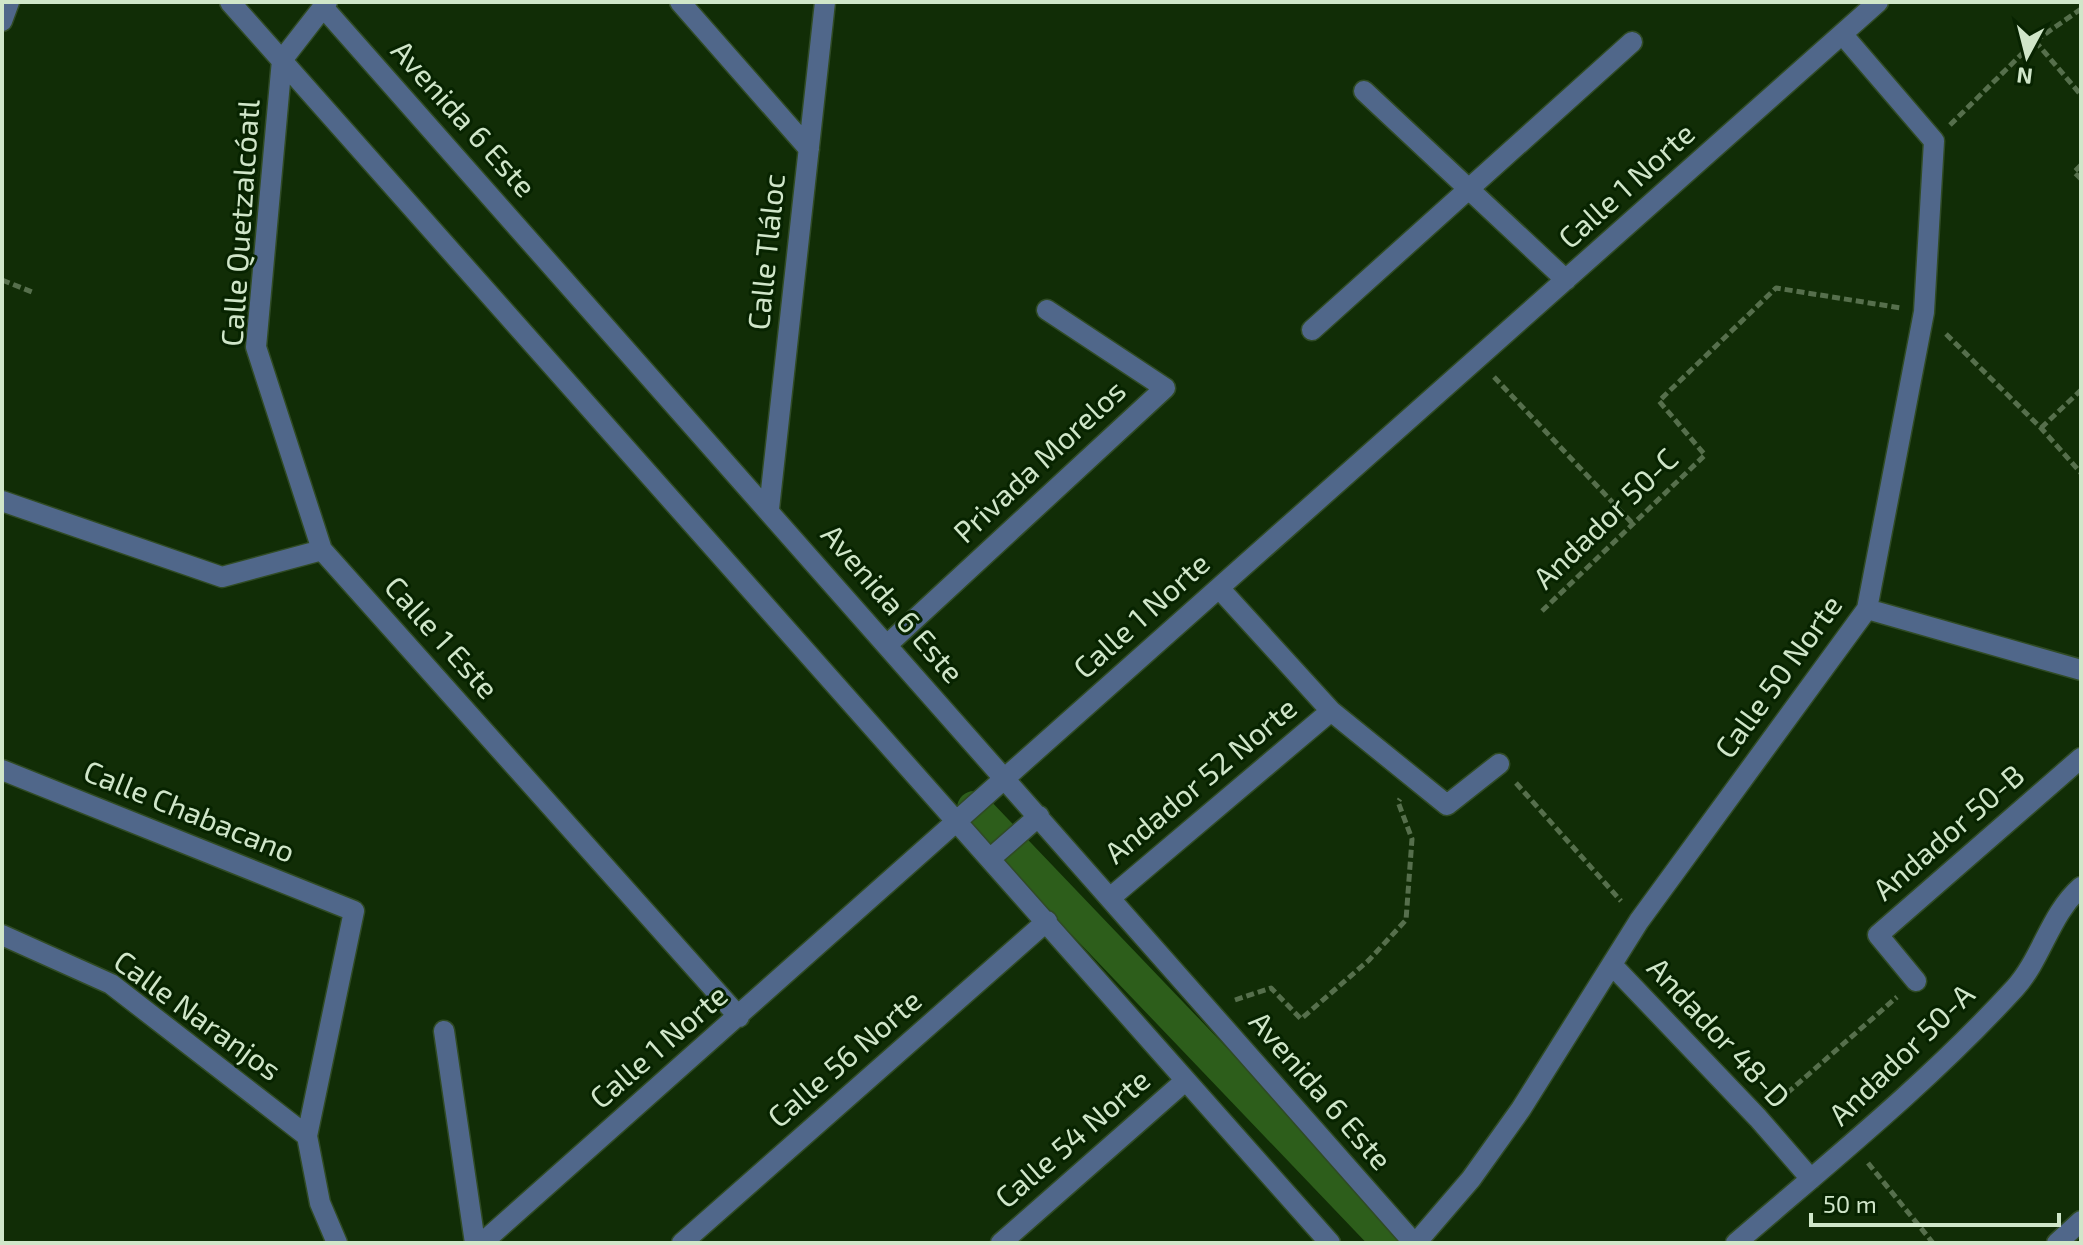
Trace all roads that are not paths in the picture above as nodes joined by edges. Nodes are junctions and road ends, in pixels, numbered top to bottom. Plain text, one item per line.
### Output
1 (9, 2) edge
2 (230, 2) edge
3 (680, 2) edge
4 (825, 2) edge
5 (1878, 2) edge
6 (325, 4) edge
7 (2, 21) edge
8 (1843, 35) junction
9 (1632, 42) dead end
10 (282, 60) junction
11 (1364, 91) dead end
12 (809, 149) junction
13 (1468, 189) junction
14 (1566, 280) junction
15 (1047, 310) dead end
16 (1312, 330) dead end
17 (2, 501) edge
18 (769, 509) junction
19 (322, 550) junction
20 (1219, 588) junction
21 (1867, 609) junction
22 (887, 645) junction
23 (2081, 670) edge
24 (1331, 711) junction
25 (2081, 758) edge
26 (1499, 764) road end
27 (2, 770) edge
28 (1005, 778) junction
29 (1039, 816) junction
30 (958, 820) junction
31 (991, 858) junction
32 (2081, 887) edge
33 (1110, 898) junction
34 (1047, 921) junction
35 (2, 935) edge
36 (1612, 965) junction
37 (1916, 981) road end
38 (739, 1017) junction
39 (444, 1031) dead end
40 (1185, 1081) junction
41 (307, 1136) junction
42 (1811, 1179) junction
43 (2081, 1221) edge
44 (337, 1243) edge
45 (475, 1243) edge
46 (482, 1243) edge
47 (682, 1243) edge
48 (1001, 1243) edge
49 (1330, 1243) edge
50 (1415, 1243) edge
51 (1736, 1243) edge
52 (2057, 1243) edge

1 - 7 street
2 - 10 street
3 - 12 street
4 - 12 street, Calle Tláloc
5 - 8 street, Calle 1 Norte
6 - 10 street, Calle Quetzalcóatl
6 - 18 street, Avenida 6 Este
8 - 14 street, Calle 1 Norte
8 - 21 street, Calle 50 Norte
9 - 13 street
10 - 19 street, Calle Quetzalcóatl
10 - 30 street
11 - 13 street
12 - 18 street, Calle Tláloc
13 - 14 street
13 - 16 street
14 - 20 street, Calle 1 Norte
15 - 22 street, Privada Morelos
17 - 19 street
18 - 22 street, Avenida 6 Este
19 - 38 street, Calle 1 Este
20 - 24 street
20 - 28 street, Calle 1 Norte
21 - 23 street
21 - 36 street, Calle 50 Norte
22 - 28 street, Avenida 6 Este
24 - 26 street
24 - 33 street, Andador 52 Norte
25 - 37 street, Andador 50-B
27 - 41 street, Calle Chabacano
28 - 29 street, Avenida 6 Este
28 - 30 street, Calle 1 Norte
29 - 31 street
29 - 33 street, Avenida 6 Este
30 - 31 street
30 - 38 street, Calle 1 Norte
31 - 34 street
32 - 42 street, Andador 50-A
33 - 50 street, Avenida 6 Este
34 - 40 street
34 - 47 street, Calle 56 Norte
35 - 41 street, Calle Naranjos
36 - 42 street, Andador 48-D
36 - 50 street, Calle 50 Norte
38 - 46 street, Calle 1 Norte
39 - 45 street
40 - 48 street, Calle 54 Norte
40 - 49 street
41 - 44 street
42 - 51 street, Andador 50-A
43 - 52 street

